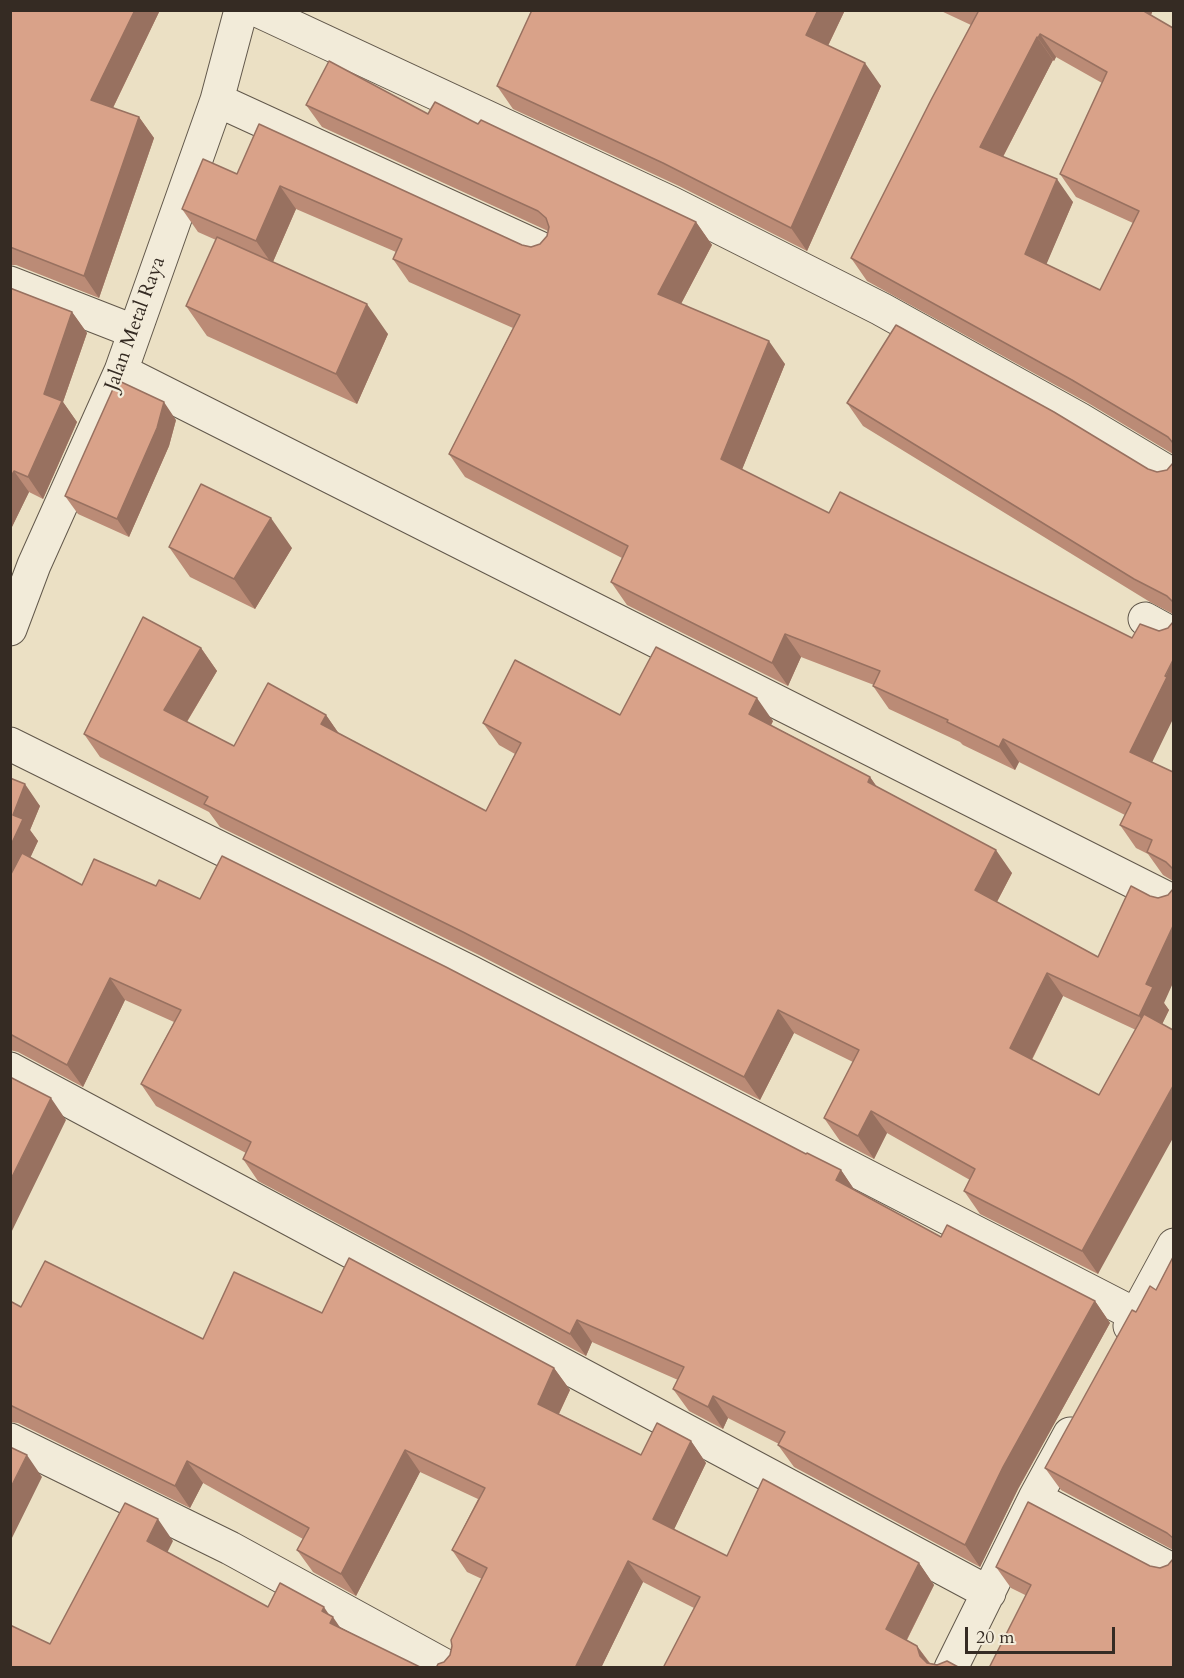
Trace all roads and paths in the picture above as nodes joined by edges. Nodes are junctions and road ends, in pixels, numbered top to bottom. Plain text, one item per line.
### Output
1 (241, 10) edge
2 (257, 10) edge
3 (217, 100) junction
4 (546, 251) edge
5 (10, 284) edge
6 (133, 332) junction
7 (121, 371) junction
8 (1173, 476) edge
9 (1145, 619) dead end
10 (10, 629) edge
11 (1173, 635) edge
12 (10, 744) edge
13 (1173, 902) edge
14 (10, 1069) edge
15 (1173, 1245) edge
16 (1136, 1315) junction
17 (1113, 1356) edge
18 (1085, 1407) edge
19 (10, 1440) edge
20 (1035, 1498) junction
21 (1173, 1571) edge
22 (989, 1593) junction
23 (449, 1668) edge
24 (951, 1668) edge

1 - 3 street, Jalan Metal Raya
2 - 8 street
3 - 4 street
3 - 6 street, Jalan Metal Raya
5 - 6 street
6 - 7 street, Jalan Metal Raya
7 - 10 street, Jalan Metal Raya
7 - 13 street
9 - 11 street
12 - 16 street
14 - 22 street
15 - 16 street
16 - 17 street
18 - 20 street
19 - 23 street
20 - 21 street
20 - 22 street
22 - 24 street

